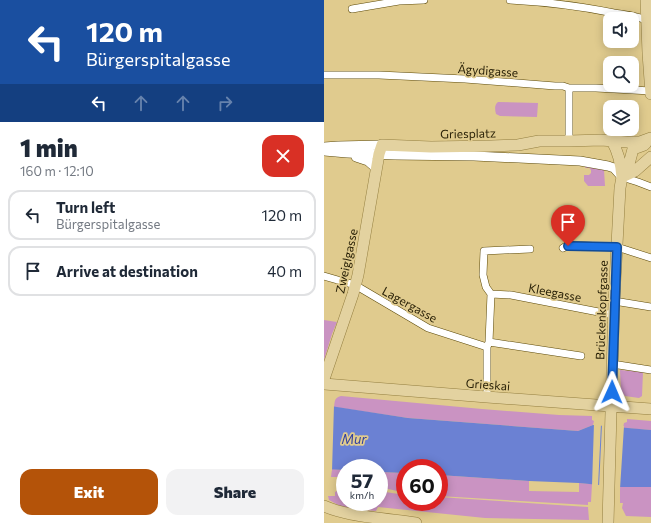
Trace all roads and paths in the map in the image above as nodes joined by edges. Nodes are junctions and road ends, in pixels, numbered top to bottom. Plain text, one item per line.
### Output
1 (424, 0) edge
2 (510, 0) edge
3 (646, 0) edge
4 (352, 10) dead end
5 (649, 21) edge
6 (324, 75) edge
7 (569, 88) junction
8 (651, 92) edge
9 (651, 139) edge
10 (569, 140) junction
11 (612, 141) junction
12 (324, 147) edge
13 (324, 150) edge
14 (380, 150) junction
15 (347, 154) junction
16 (651, 157) edge
17 (376, 168) junction
18 (622, 177) junction
19 (651, 187) edge
20 (617, 247) junction
21 (563, 248) dead end
22 (530, 249) dead end
23 (651, 258) edge
24 (324, 276) edge
25 (355, 285) junction
26 (491, 294) junction
27 (614, 301) junction
28 (651, 307) edge
29 (614, 314) junction
30 (488, 345) junction
31 (581, 356) dead end
32 (612, 364) junction
33 (651, 370) edge
34 (324, 379) edge
35 (324, 384) edge
36 (487, 397) junction
37 (612, 406) junction
38 (651, 409) edge
39 (324, 506) edge
40 (416, 523) edge
41 (608, 523) edge

1 - 4 street
2 - 5 street
3 - 5 main road
5 - 8 main road
6 - 7 street, Ägydigasse
7 - 8 street, Ägydigasse
7 - 10 street
9 - 11 main road, Griesplatz
9 - 18 main road, Griesplatz
10 - 11 main road, Griesplatz
10 - 14 main road, Griesplatz
11 - 18 main road
12 - 14 main road, Griesplatz
13 - 15 main road, Griesplatz
14 - 15 main road, Griesplatz
14 - 17 main road, Zweiglgasse
14 - 18 main road, Griesplatz
15 - 17 main road, Griesplatz
16 - 18 main road
17 - 25 main road, Zweiglgasse
18 - 19 street, Griesplatz
18 - 20 main road, Brückenkopfgasse
20 - 21 street
20 - 23 street
20 - 27 main road, Brückenkopfgasse
22 - 26 street
24 - 25 street, Lagergasse
25 - 30 street, Lagergasse
25 - 34 main road, Zweiglgasse
26 - 29 street, Kleegasse
26 - 30 street
27 - 28 street
27 - 29 main road, Brückenkopfgasse
29 - 32 main road, Brückenkopfgasse
30 - 31 street, Lagergasse
30 - 36 street
32 - 33 street
32 - 37 main road, Brückenkopfgasse
35 - 36 main road, Grieskai
36 - 37 main road, Grieskai
37 - 38 main road, Grieskai
37 - 41 main road, Brückenkopfgasse
39 - 40 main road

